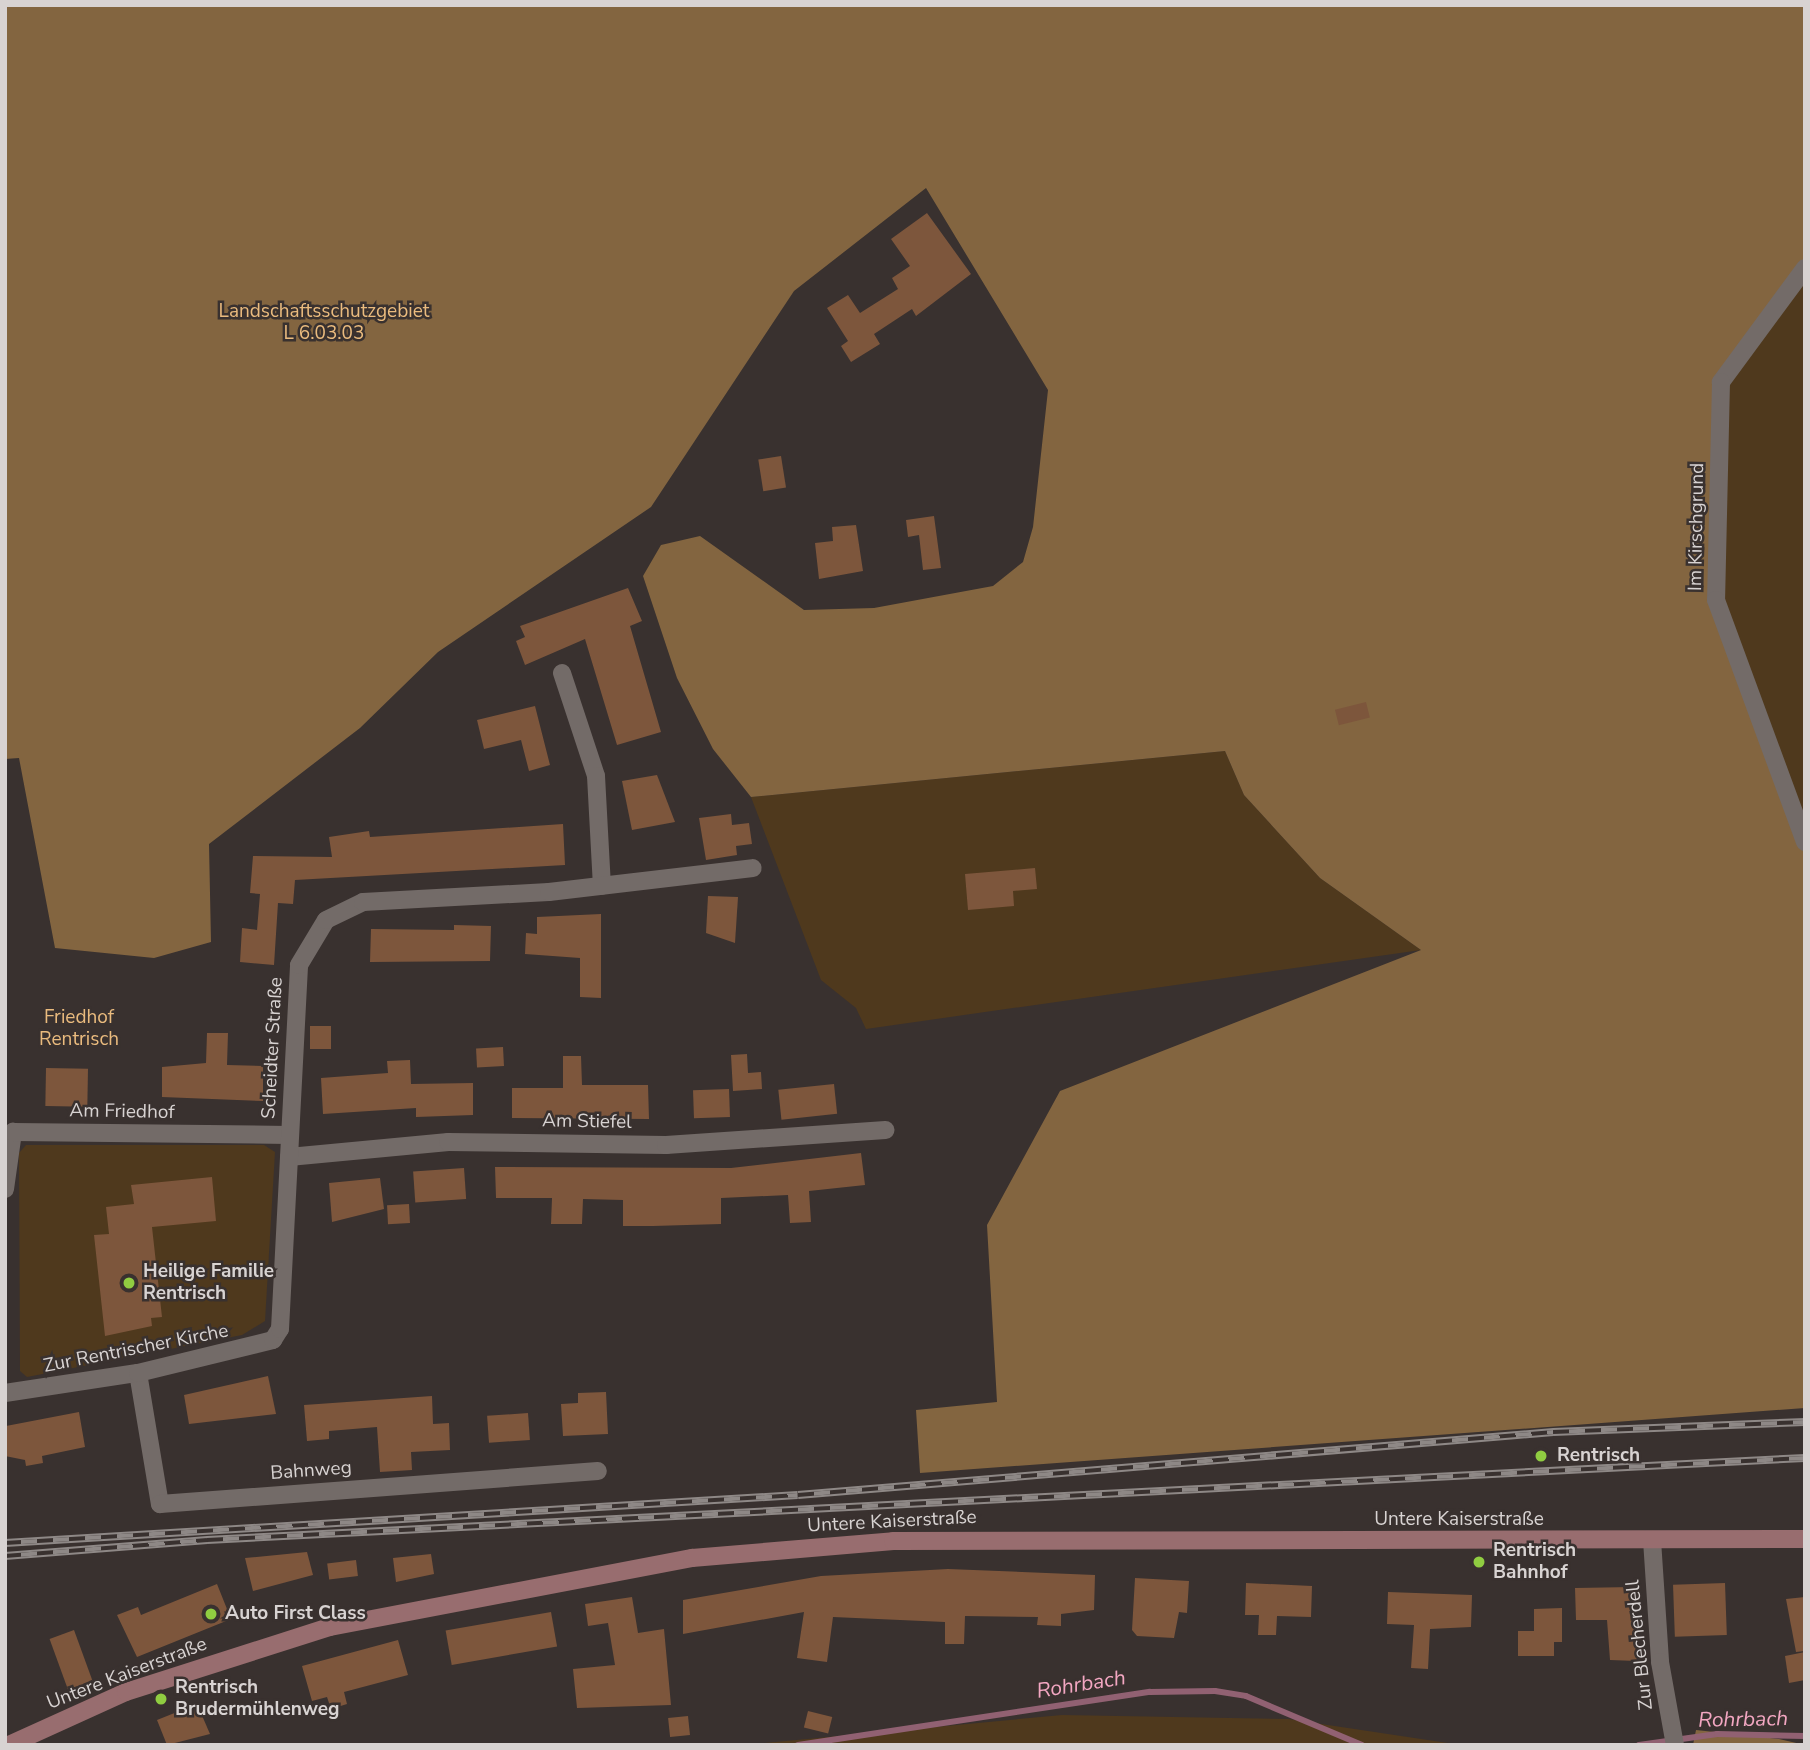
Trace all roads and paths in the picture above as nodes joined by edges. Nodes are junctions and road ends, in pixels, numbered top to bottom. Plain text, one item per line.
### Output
1 (1805, 268) edge
2 (562, 673) dead end
3 (1805, 842) edge
4 (753, 868) dead end
5 (602, 886) junction
6 (885, 1130) dead end
7 (289, 1135) junction
8 (289, 1157) junction
9 (5, 1189) edge
10 (273, 1339) joint
11 (138, 1373) junction
12 (5, 1393) edge
13 (598, 1471) dead end
14 (1805, 1539) edge
15 (1651, 1540) junction
16 (9, 1745) edge
17 (1675, 1745) edge

1 - 3 street, Im Kirschgrund
2 - 5 street
4 - 5 street, Scheidter Straße
5 - 7 street, Scheidter Straße
6 - 8 street, Am Stiefel
7 - 8 street, Scheidter Straße
7 - 9 street, Am Friedhof
8 - 10 street, Scheidter Straße
10 - 11 street, Zur Rentrischer Kirche
11 - 12 street, Zur Rentrischer Kirche
11 - 13 street, Bahnweg
14 - 15 main road, Untere Kaiserstraße
15 - 16 main road, Untere Kaiserstraße
15 - 17 street, Zur Blecherdell

